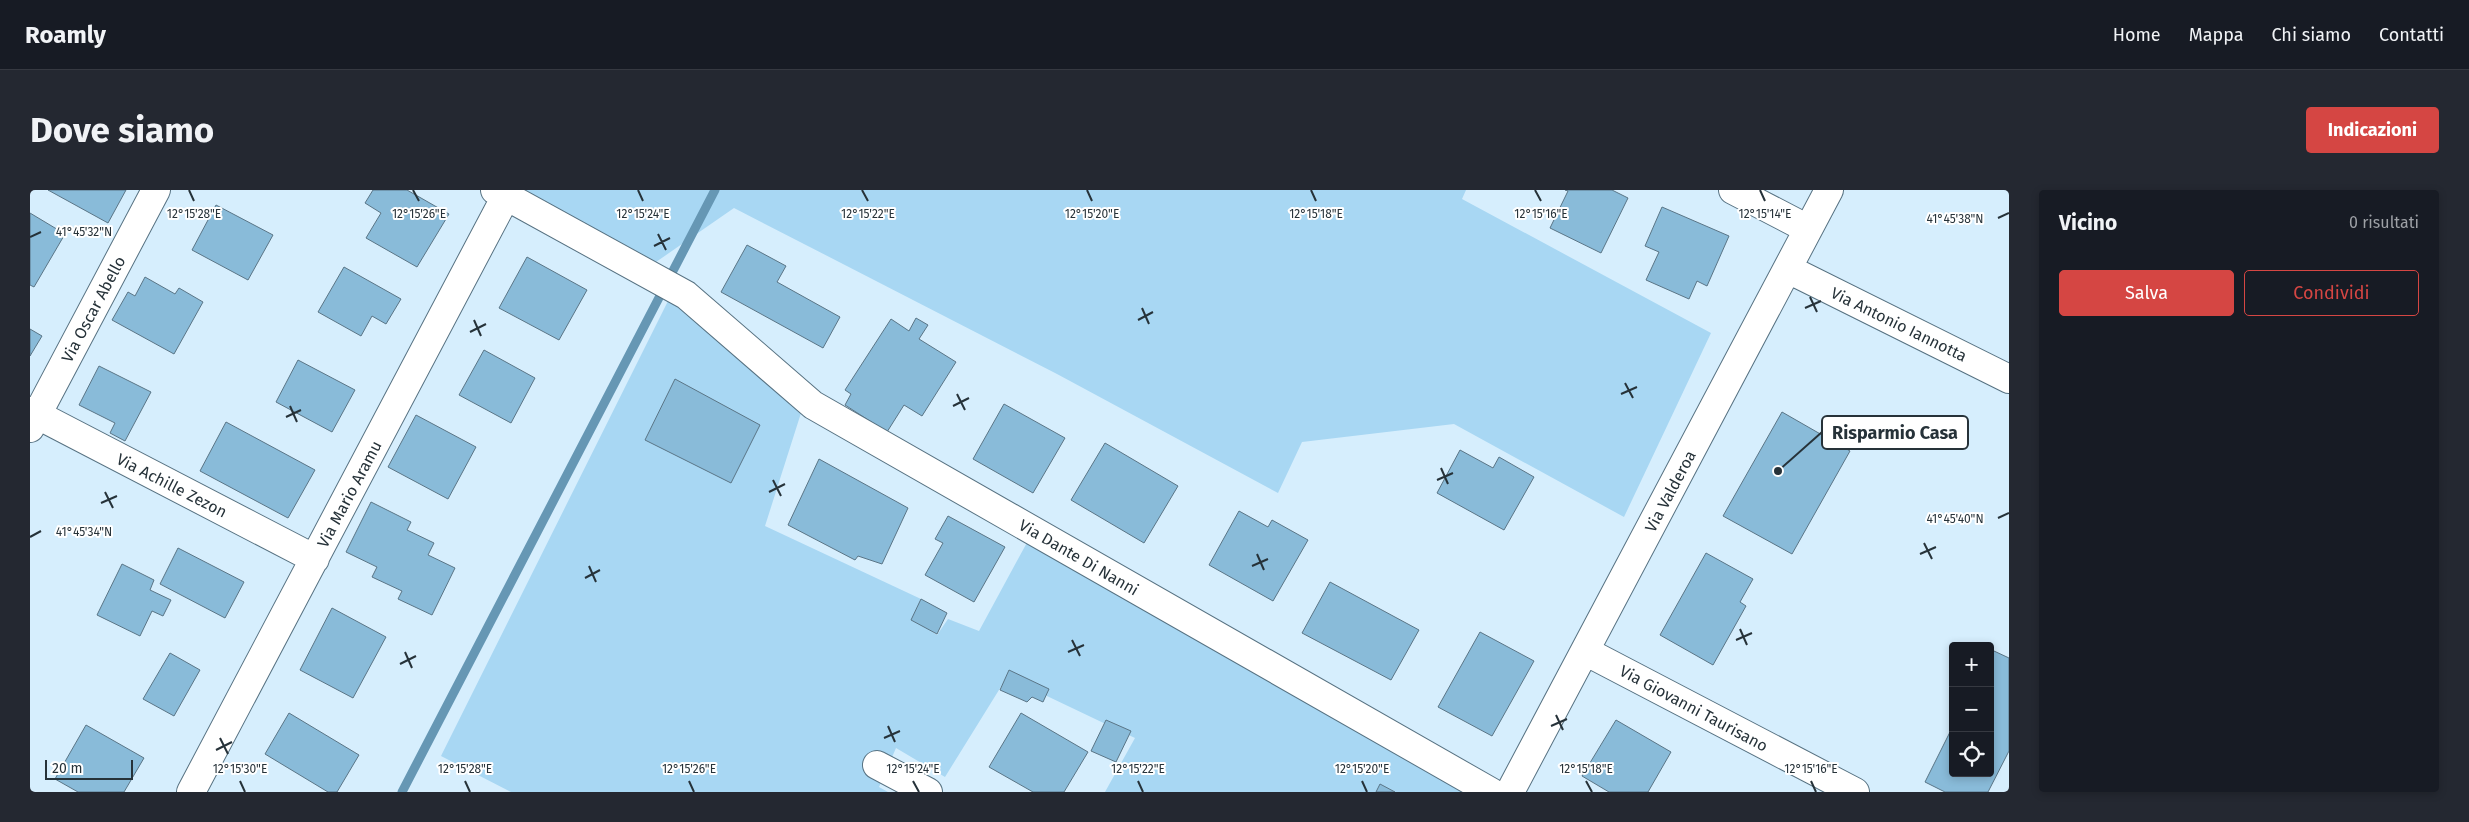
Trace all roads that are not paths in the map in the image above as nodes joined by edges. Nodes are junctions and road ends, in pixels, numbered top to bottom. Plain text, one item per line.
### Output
1 (156, 190) edge
2 (1733, 190) edge
3 (1829, 190) edge
4 (500, 193) edge
5 (1808, 229) junction
6 (1788, 269) junction
7 (2009, 379) edge
8 (32, 418) edge
9 (315, 559) junction
10 (1585, 651) junction
11 (877, 765) dead end
12 (191, 792) edge
13 (928, 792) edge
14 (1491, 792) edge
15 (1510, 792) edge
16 (1855, 792) edge

1 - 8 street, Via Oscar Abello
2 - 5 street
3 - 5 street, Via Valderoa
4 - 9 street, Via Mario Aramu
4 - 14 street, Via Dante Di Nanni
5 - 6 street, Via Valderoa
6 - 7 street, Via Antonio Iannotta
6 - 10 street, Via Valderoa
8 - 9 street, Via Achille Zezon
9 - 12 street, Via Mario Aramu
10 - 15 street, Via Valderoa
10 - 16 street, Via Giovanni Taurisano
11 - 13 street

